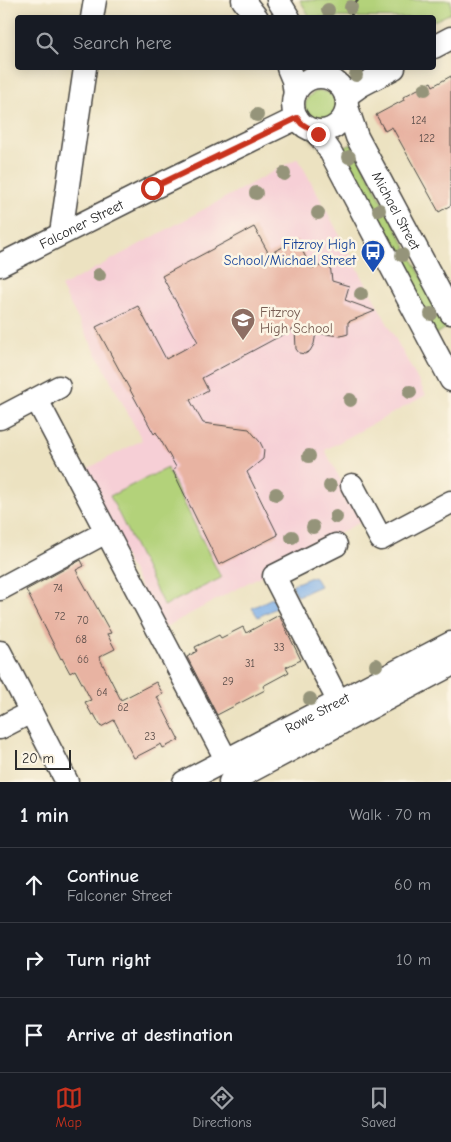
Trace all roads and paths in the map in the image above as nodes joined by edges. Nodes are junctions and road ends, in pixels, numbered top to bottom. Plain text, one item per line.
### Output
1 (95, 0) edge
2 (243, 0) edge
3 (278, 0) edge
4 (358, 0) edge
5 (92, 15) edge
6 (255, 15) edge
7 (287, 15) edge
8 (351, 15) edge
9 (451, 38) edge
10 (436, 45) edge
11 (85, 70) edge
12 (289, 70) edge
13 (390, 70) edge
14 (337, 88) edge
15 (295, 94) junction
16 (305, 124) junction
17 (61, 234) junction
18 (0, 265) edge
19 (451, 313) edge
20 (444, 346) edge
21 (451, 380) edge
22 (59, 387) dead end
23 (37, 400) junction
24 (0, 418) edge
25 (352, 485) dead end
26 (451, 502) edge
27 (106, 532) junction
28 (336, 545) dead end
29 (0, 588) edge
30 (451, 643) edge
31 (0, 652) edge
32 (451, 665) edge
33 (344, 710) junction
34 (32, 712) junction
35 (0, 728) edge
36 (232, 775) edge
37 (66, 782) edge
38 (184, 782) edge

1 - 5 street
2 - 6 street
3 - 7 street
4 - 8 path
9 - 10 street
11 - 17 street
12 - 15 street
13 - 14 street
14 - 15 street
14 - 16 street
14 - 19 street, Michael Street
15 - 16 street
16 - 17 street, Falconer Street
16 - 20 street
17 - 18 street, Falconer Street
20 - 21 street
22 - 23 street
23 - 24 street
23 - 27 street
25 - 26 street
27 - 29 street
27 - 36 street
28 - 33 street
30 - 33 street, Rowe Street
31 - 34 street
32 - 33 street, Rowe Street
33 - 36 street, Rowe Street
34 - 35 street
34 - 37 street
36 - 38 street, Rowe Street

